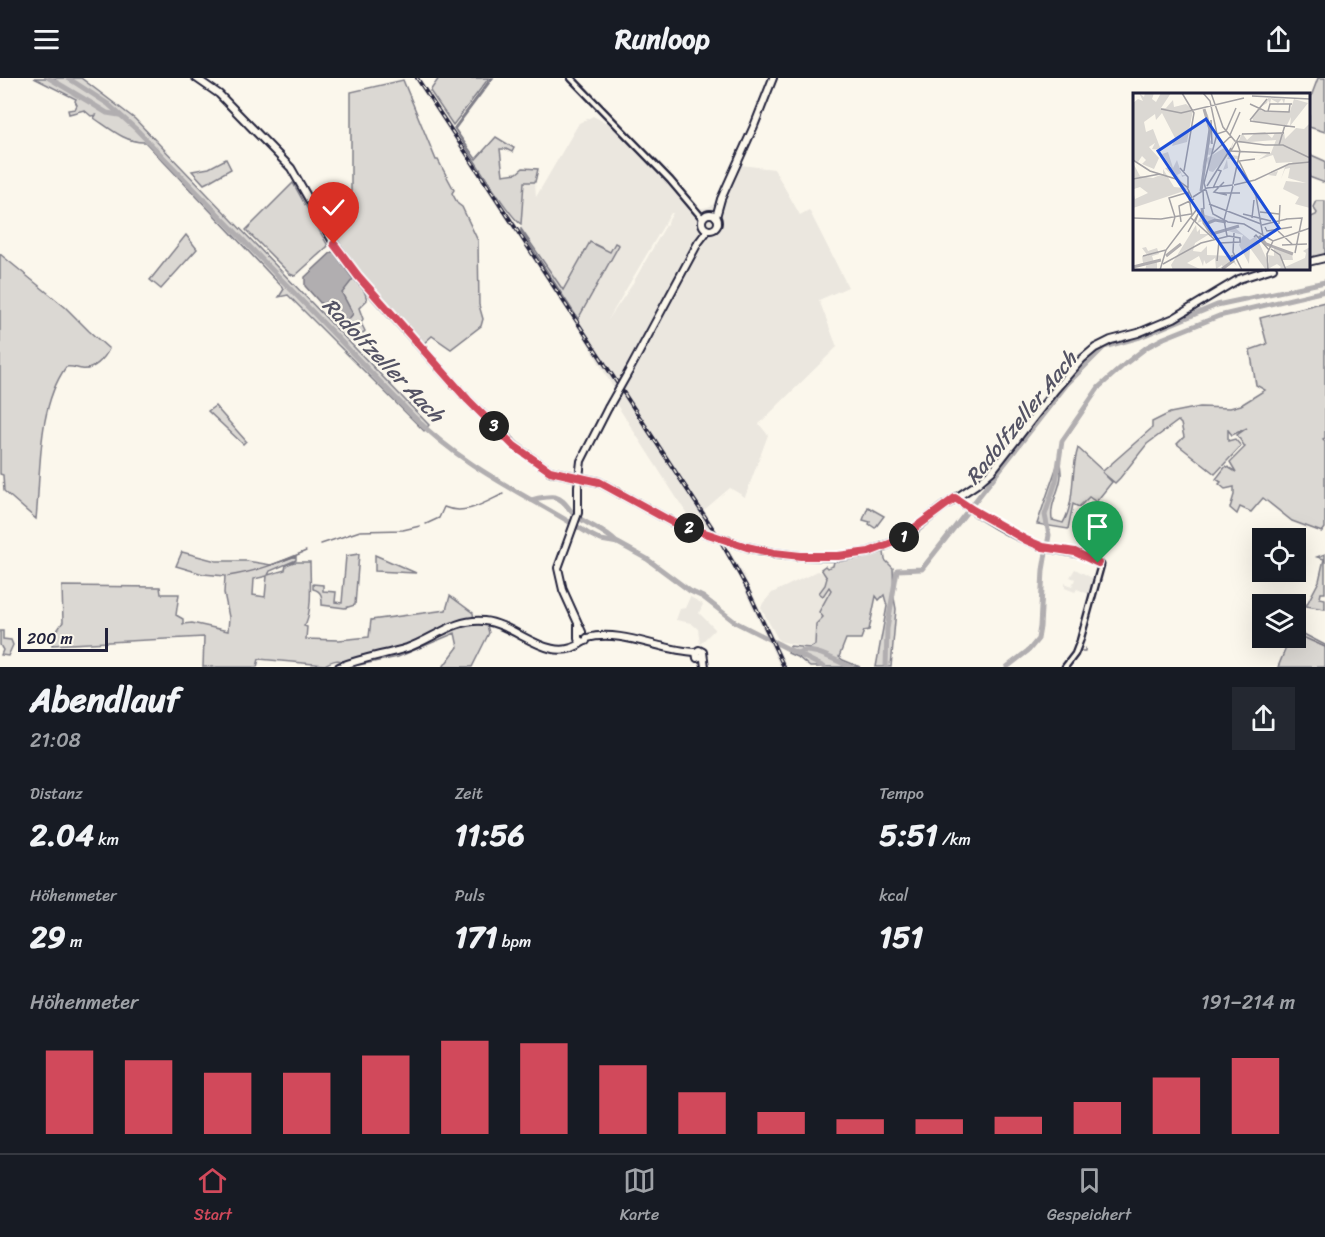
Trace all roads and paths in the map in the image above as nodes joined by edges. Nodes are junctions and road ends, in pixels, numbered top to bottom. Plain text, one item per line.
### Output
1 (196, 78) edge
2 (571, 78) edge
3 (773, 78) edge
4 (708, 220) junction
5 (1325, 258) edge
6 (1310, 262) edge
7 (1267, 270) edge
8 (579, 477) junction
9 (955, 498) junction
10 (584, 635) junction
11 (705, 666) edge
12 (339, 667) edge
13 (1065, 667) edge

1 - 8 main road
2 - 4 street
3 - 4 main road
4 - 8 main road, bridge
5 - 6 main road
7 - 9 main road
8 - 9 main road
8 - 10 main road
9 - 13 street
10 - 11 main road
10 - 12 main road

